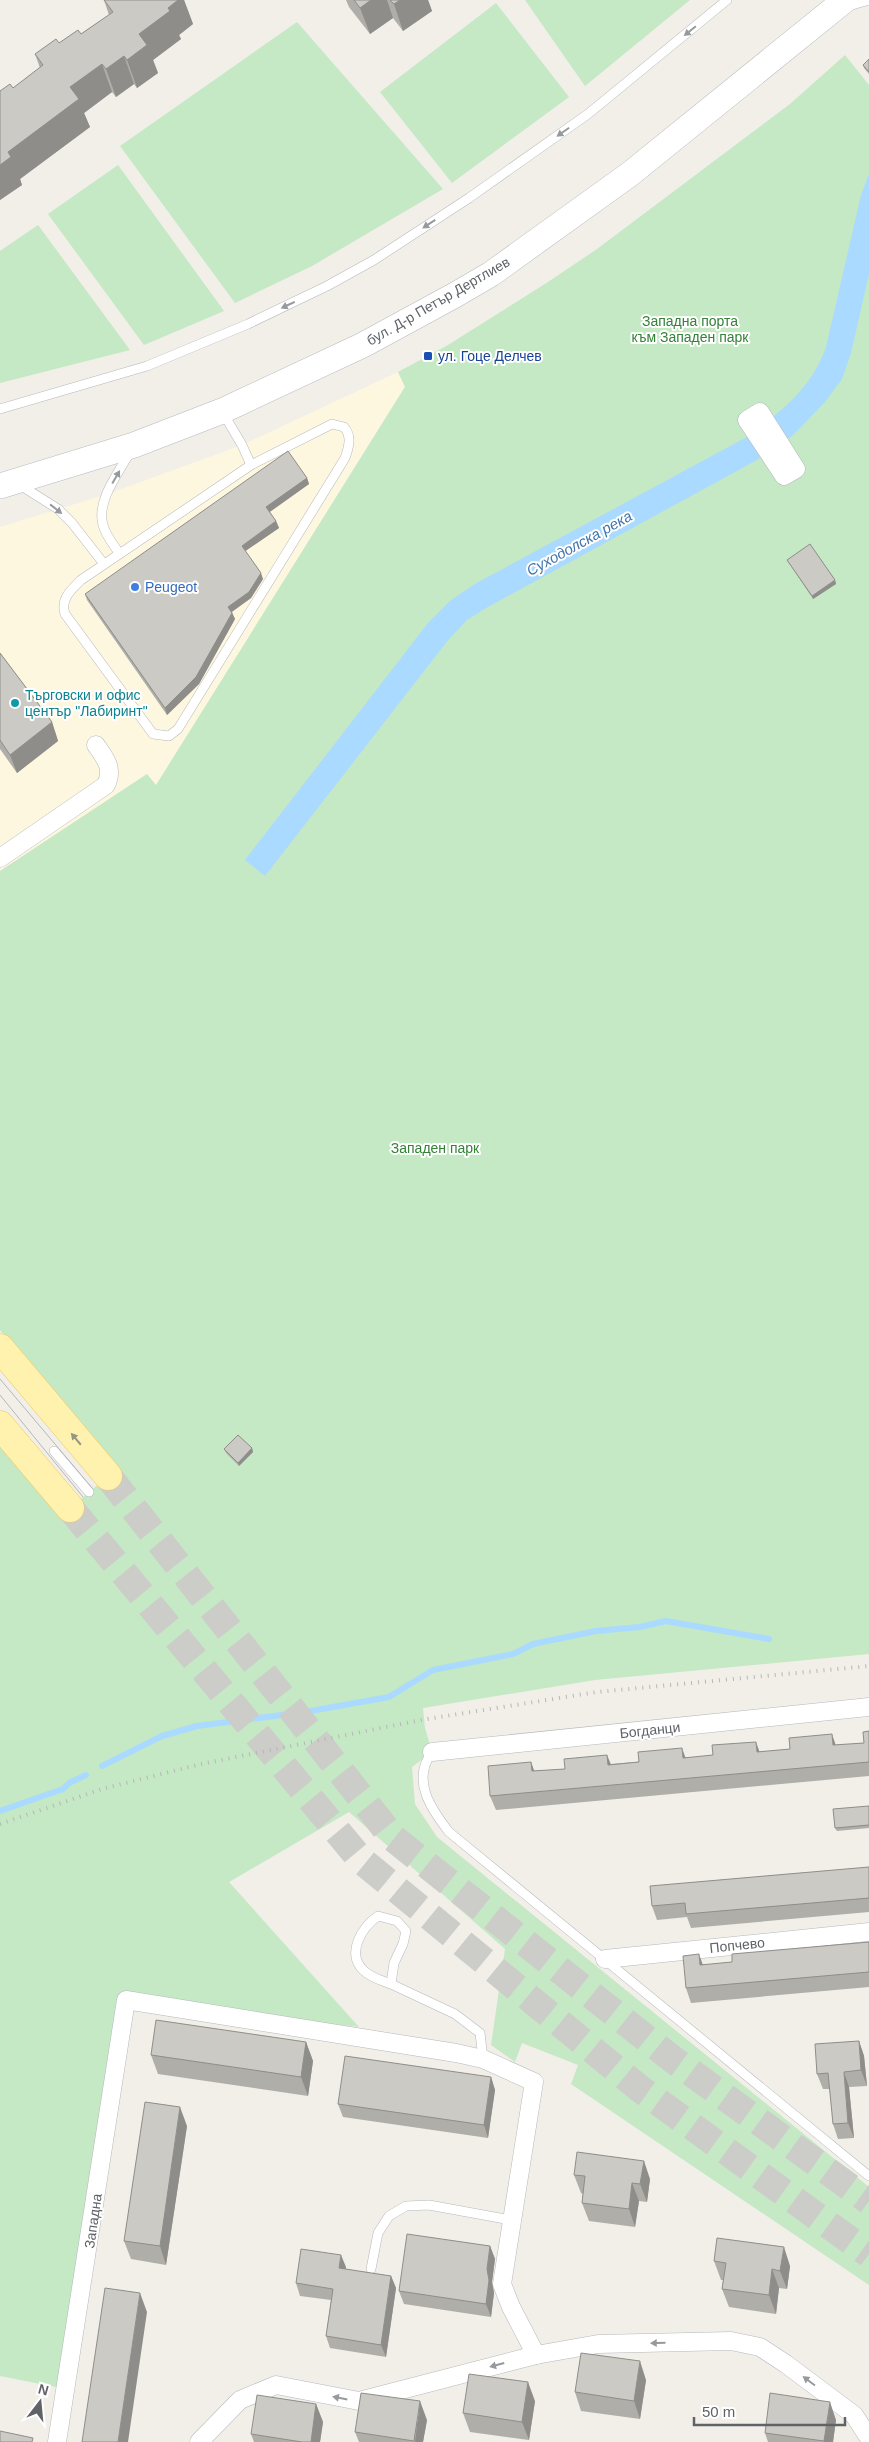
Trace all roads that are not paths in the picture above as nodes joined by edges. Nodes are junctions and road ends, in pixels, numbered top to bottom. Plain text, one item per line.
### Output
1 (727, 0) edge
2 (869, 0) edge
3 (840, 4) edge
4 (0, 409) edge
5 (222, 411) junction
6 (134, 445) junction
7 (251, 465) junction
8 (8, 484) edge
9 (119, 553) junction
10 (104, 564) junction
11 (96, 745) dead end
12 (0, 858) edge
13 (0, 1348) edge
14 (0, 1425) edge
15 (54, 1451) dead end
16 (89, 1492) junction
17 (869, 1707) edge
18 (432, 1752) joint
19 (869, 1932) edge
20 (604, 1959) junction
21 (391, 1984) junction
22 (483, 2060) junction
23 (869, 2176) edge
24 (511, 2220) junction
25 (371, 2269) dead end
26 (536, 2355) junction
27 (869, 2438) edge
28 (57, 2442) edge
29 (199, 2442) edge

1 -> 4 lane
2 - 3 lane
3 - 5 main road, бул. Д-р Петър Дертлиев
5 - 6 main road, бул. Д-р Петър Дертлиев
5 - 7 lane
6 - 8 main road, бул. Д-р Петър Дертлиев
9 -> 6 lane
7 - 9 lane
7 - 10 lane
8 -> 10 lane
9 - 10 lane
11 - 12 street
16 -> 13 main road
14 - 16 main road
15 - 16 lane
17 - 18 street, Богданци
18 - 20 lane
19 - 20 street, Попчево
20 - 23 lane
21 - 21 lane
21 - 22 lane
22 - 24 street
22 - 28 street, Западна
24 - 25 lane
24 - 26 street
27 -> 26 street
26 -> 29 street

